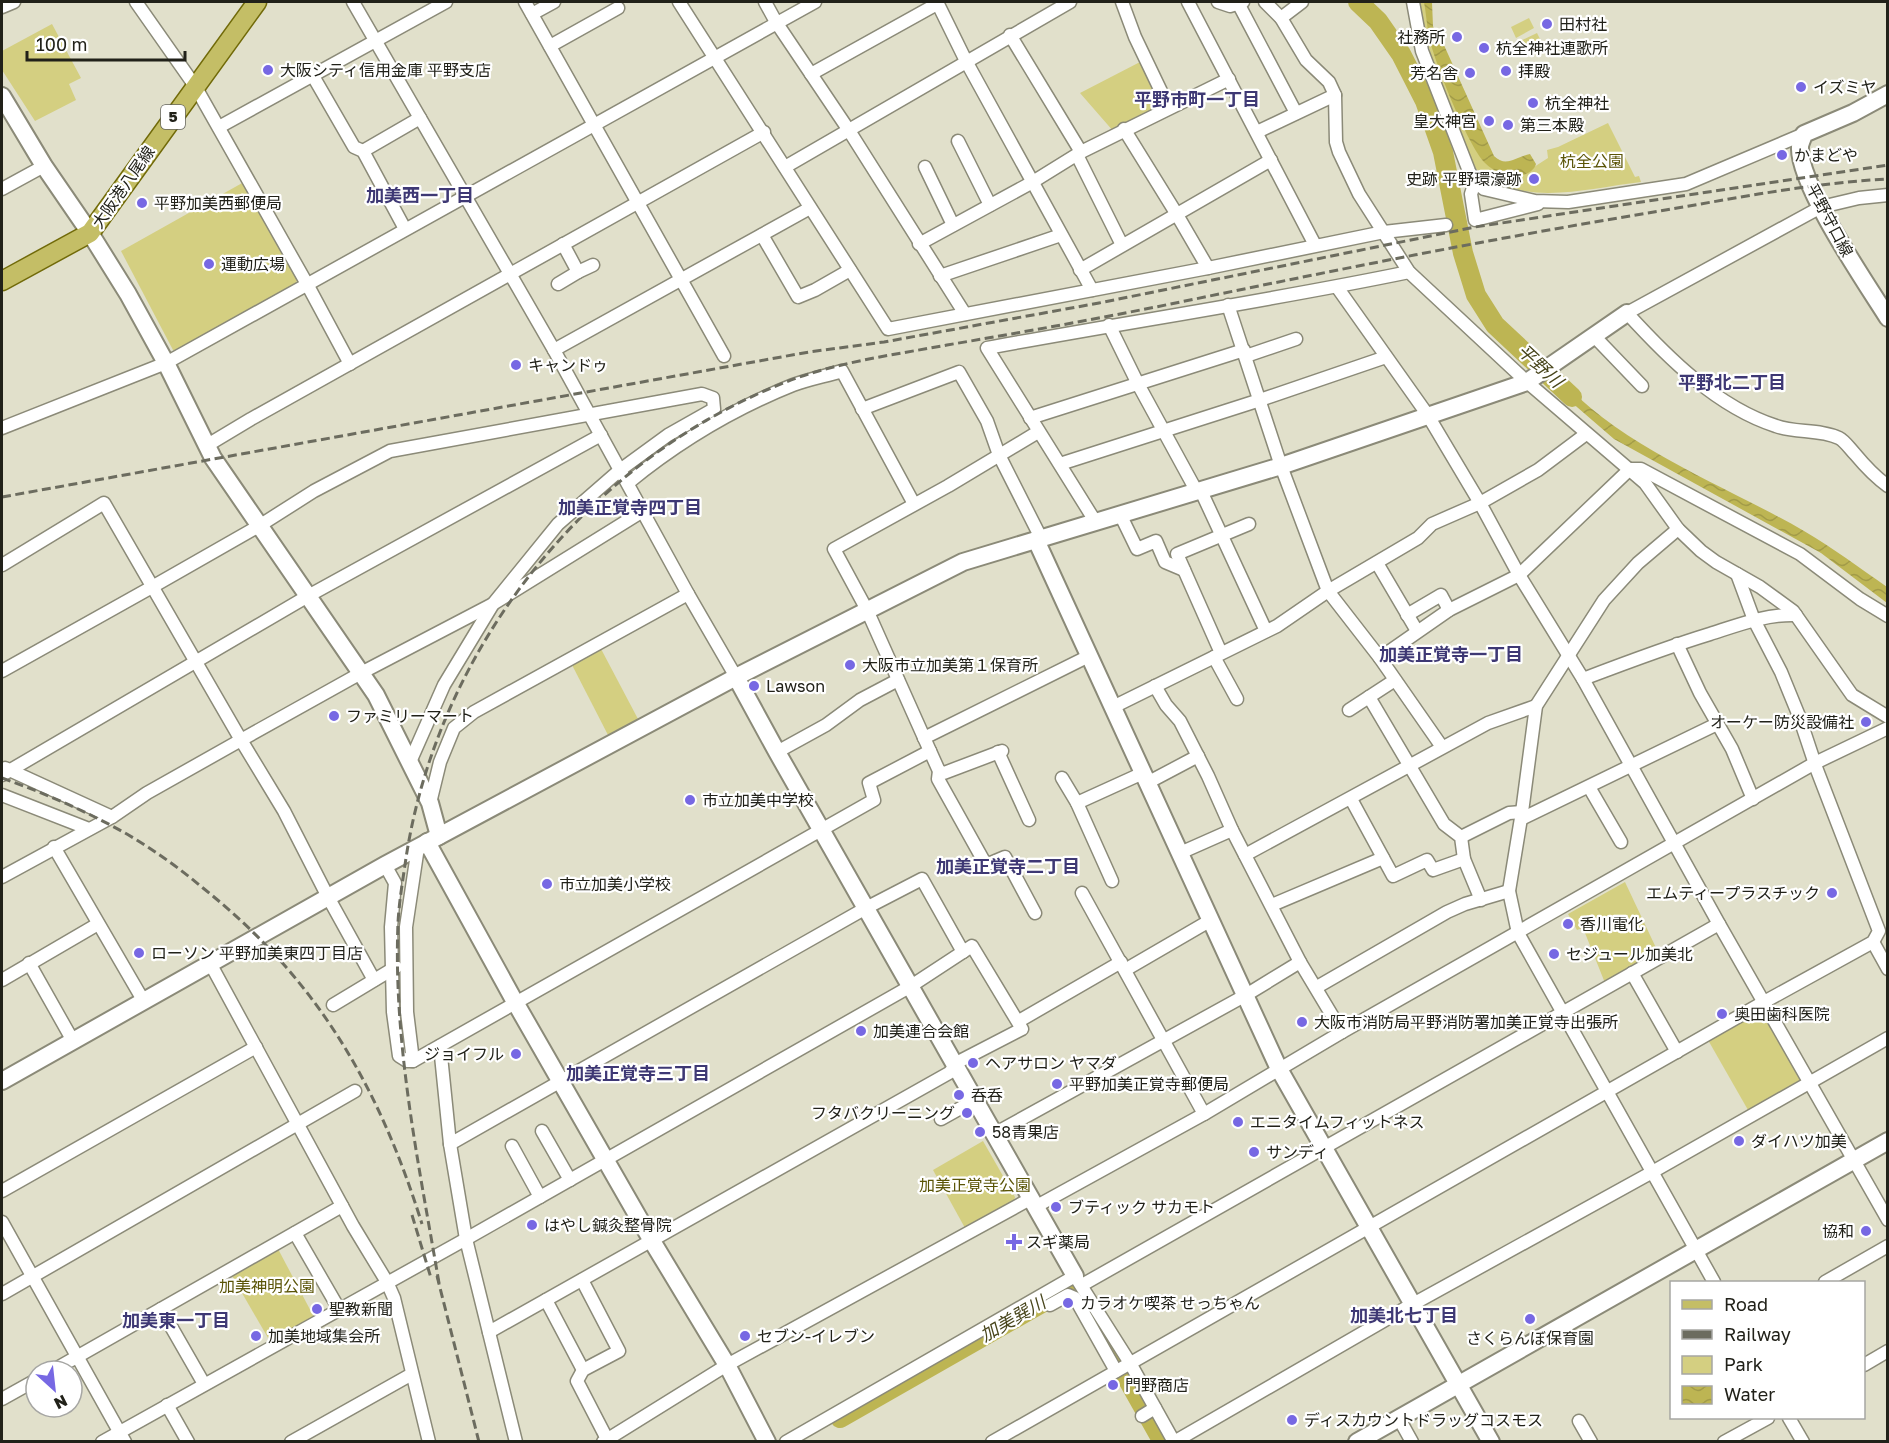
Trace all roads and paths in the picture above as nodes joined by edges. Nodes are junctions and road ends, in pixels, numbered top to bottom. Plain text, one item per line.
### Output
1 (14, 2) edge
2 (136, 2) edge
3 (257, 2) edge
4 (353, 2) edge
5 (446, 2) edge
6 (525, 2) edge
7 (554, 2) edge
8 (679, 2) edge
9 (765, 2) edge
10 (815, 2) edge
11 (1070, 2) edge
12 (1122, 2) edge
13 (1188, 2) edge
14 (1218, 2) edge
15 (1241, 2) edge
16 (1265, 2) edge
17 (1302, 2) edge
18 (1413, 2) edge
19 (937, 3) edge
20 (2, 8) edge
21 (618, 8) dead end
22 (532, 14) junction
23 (1281, 18) junction
24 (776, 22) junction
25 (1010, 35) junction
26 (376, 41) junction
27 (550, 46) junction
28 (714, 57) junction
29 (966, 61) junction
30 (811, 74) junction
31 (313, 76) junction
32 (1229, 79) junction
33 (195, 86) junction
34 (1887, 94) edge
35 (1335, 95) junction
36 (2, 96) edge
37 (1169, 108) junction
38 (1296, 113) junction
39 (420, 118) junction
40 (594, 124) junction
41 (219, 127) junction
42 (848, 129) junction
43 (1124, 129) junction
44 (764, 132) junction
45 (1257, 132) junction
46 (1804, 134) junction
47 (958, 141) dead end
48 (363, 151) junction
49 (1079, 153) junction
50 (1271, 160) junction
51 (44, 166) junction
52 (785, 167) junction
53 (925, 167) dead end
54 (1475, 182) junction
55 (1031, 183) junction
56 (2, 189) edge
57 (1887, 195) edge
58 (464, 196) junction
59 (1547, 201) junction
60 (639, 202) junction
61 (990, 205) junction
62 (1821, 207) junction
63 (810, 208) junction
64 (1176, 213) junction
65 (953, 225) junction
66 (1446, 225) dead end
67 (405, 229) junction
68 (1384, 232) junction
69 (90, 233) junction
70 (762, 235) junction
71 (1061, 235) junction
72 (563, 244) junction
73 (919, 244) junction
74 (1315, 244) junction
75 (1122, 245) junction
76 (593, 265) dead end
77 (1208, 268) junction
78 (850, 270) junction
79 (1080, 270) junction
80 (578, 272) junction
81 (1409, 272) junction
82 (510, 274) junction
83 (940, 276) junction
84 (681, 280) junction
85 (2, 281) edge
86 (307, 284) junction
87 (558, 284) dead end
88 (1337, 287) junction
89 (1092, 290) junction
90 (1228, 305) junction
91 (965, 314) junction
92 (1627, 314) junction
93 (1887, 318) edge
94 (1109, 325) junction
95 (1594, 336) junction
96 (1296, 339) dead end
97 (554, 350) junction
98 (1245, 353) junction
99 (724, 356) dead end
100 (1386, 357) junction
101 (166, 363) junction
102 (350, 364) junction
103 (1529, 380) junction
104 (1138, 384) junction
105 (1642, 386) dead end
106 (1260, 400) junction
107 (862, 409) junction
108 (590, 414) junction
109 (1427, 414) junction
110 (1030, 418) junction
111 (2, 428) edge
112 (1164, 431) junction
113 (1038, 432) junction
114 (1586, 434) junction
115 (601, 435) junction
116 (206, 446) junction
117 (999, 455) junction
118 (1060, 464) junction
119 (1281, 466) junction
120 (620, 470) junction
121 (1630, 470) junction
122 (628, 483) junction
123 (1887, 486) edge
124 (1199, 492) junction
125 (1480, 503) junction
126 (914, 504) junction
127 (643, 511) junction
128 (1120, 514) junction
129 (1095, 521) junction
130 (1249, 524) dead end
131 (259, 526) junction
132 (1678, 529) junction
133 (1222, 536) junction
134 (1038, 539) junction
135 (1377, 563) junction
136 (2, 565) edge
137 (1184, 570) junction
138 (1737, 574) junction
139 (1519, 575) junction
140 (152, 587) junction
141 (1328, 591) junction
142 (688, 594) junction
143 (308, 596) junction
144 (493, 604) junction
145 (867, 610) junction
146 (1449, 610) junction
147 (1407, 615) junction
148 (1796, 615) junction
149 (1887, 616) edge
150 (1754, 620) junction
151 (1266, 631) junction
152 (1417, 631) junction
153 (1677, 644) junction
154 (1217, 655) junction
155 (1089, 656) junction
156 (1568, 656) junction
157 (1380, 658) junction
158 (197, 662) junction
159 (2, 671) edge
160 (361, 673) junction
161 (736, 677) junction
162 (1583, 679) junction
163 (898, 680) junction
164 (1395, 680) junction
165 (1155, 686) junction
166 (1369, 697) junction
167 (1237, 699) dead end
168 (1536, 706) junction
169 (1113, 707) junction
170 (1349, 710) dead end
171 (1887, 717) edge
172 (1717, 724) junction
173 (1887, 728) edge
174 (924, 738) junction
175 (241, 740) junction
176 (1442, 747) junction
177 (930, 751) junction
178 (777, 752) junction
179 (1198, 756) junction
180 (410, 762) junction
181 (1815, 763) junction
182 (1411, 766) junction
183 (1631, 766) junction
184 (5, 770) edge
185 (939, 771) junction
186 (1062, 778) dead end
187 (1145, 778) junction
188 (1589, 787) junction
189 (2, 795) edge
190 (1351, 799) junction
191 (1753, 799) junction
192 (430, 803) junction
193 (1077, 803) junction
194 (1522, 816) junction
195 (112, 817) junction
196 (1029, 820) dead end
197 (89, 829) junction
198 (821, 829) junction
199 (1232, 830) junction
200 (1461, 837) junction
201 (428, 841) junction
202 (1620, 842) dead end
203 (1675, 843) junction
204 (54, 847) junction
205 (1180, 853) junction
206 (1245, 855) junction
207 (1383, 858) junction
208 (1464, 859) junction
209 (384, 865) junction
210 (2, 876) edge
211 (1112, 881) dead end
212 (1509, 891) junction
213 (1082, 893) dead end
214 (328, 897) junction
215 (1481, 900) junction
216 (1272, 905) junction
217 (866, 908) junction
218 (1035, 913) dead end
219 (1211, 920) junction
220 (98, 924) junction
221 (1719, 924) junction
222 (1518, 933) junction
223 (1873, 942) junction
224 (963, 952) junction
225 (407, 962) junction
226 (1300, 962) junction
227 (29, 963) junction
228 (210, 963) junction
229 (1123, 966) junction
230 (1887, 969) edge
231 (392, 970) junction
232 (1632, 973) junction
233 (3, 975) edge
234 (374, 980) junction
235 (911, 986) junction
236 (1317, 987) junction
237 (1246, 995) junction
238 (143, 1000) junction
239 (514, 1002) junction
240 (1764, 1002) junction
241 (333, 1005) dead end
242 (1562, 1013) junction
243 (1019, 1021) junction
244 (1342, 1032) junction
245 (1887, 1038) edge
246 (1164, 1040) junction
247 (73, 1041) junction
248 (440, 1046) junction
249 (256, 1047) junction
250 (1677, 1052) junction
251 (413, 1061) junction
252 (956, 1066) junction
253 (1279, 1069) junction
254 (2, 1081) edge
255 (561, 1081) junction
256 (1809, 1082) junction
257 (355, 1091) dead end
258 (1606, 1092) junction
259 (975, 1100) junction
260 (1204, 1114) junction
261 (941, 1119) dead end
262 (298, 1125) junction
263 (542, 1131) dead end
264 (994, 1134) junction
265 (1887, 1140) edge
266 (450, 1144) junction
267 (512, 1146) dead end
268 (1325, 1148) junction
269 (606, 1159) junction
270 (1853, 1160) junction
271 (1652, 1172) junction
272 (570, 1180) junction
273 (2, 1191) edge
274 (540, 1197) junction
275 (1032, 1203) junction
276 (342, 1206) junction
277 (1887, 1220) edge
278 (2, 1222) edge
279 (1369, 1227) junction
280 (295, 1233) junction
281 (466, 1239) junction
282 (652, 1241) junction
283 (1887, 1246) edge
284 (1695, 1249) junction
285 (32, 1276) junction
286 (582, 1280) junction
287 (1079, 1280) junction
288 (1713, 1281) edge
289 (1827, 1281) edge
290 (387, 1282) junction
291 (2, 1294) edge
292 (546, 1300) junction
293 (1084, 1300) junction
294 (1413, 1304) junction
295 (1050, 1305) dead end
296 (161, 1309) junction
297 (339, 1309) junction
298 (489, 1332) junction
299 (1887, 1351) edge
300 (77, 1356) junction
301 (72, 1359) edge
302 (1865, 1364) edge
303 (728, 1365) junction
304 (1122, 1368) junction
305 (583, 1370) junction
306 (412, 1374) junction
307 (204, 1384) junction
308 (1459, 1384) junction
309 (24, 1387) edge
310 (2, 1400) edge
311 (167, 1405) junction
312 (1766, 1419) edge
313 (1790, 1419) edge
314 (1580, 1421) dead end
315 (1402, 1425) dead end
316 (122, 1436) edge
317 (605, 1440) edge
318 (1174, 1441) edge
319 (102, 1442) edge
320 (188, 1442) edge
321 (291, 1442) edge
322 (429, 1442) edge
323 (516, 1442) edge
324 (767, 1442) edge
325 (786, 1442) edge
326 (992, 1442) edge
327 (1357, 1442) edge
328 (1412, 1442) edge
329 (1491, 1442) edge
330 (1591, 1442) edge
331 (1724, 1442) edge
332 (1803, 1442) edge

1 - 20 street
2 - 33 street
3 - 33 main road, 大阪港八尾線 / 5
4 - 26 street
5 - 26 street
6 - 22 street
7 - 22 street
8 - 28 street
9 - 24 street
10 - 24 street
11 - 25 street
12 - 37 street
13 - 32 street
14 - 15 street
15 - 38 street
16 - 23 street
17 - 23 street
18 - 54 street
19 - 29 street
19 - 30 street
21 - 27 street
22 - 27 street
23 - 35 street
24 - 28 street
24 - 30 street
25 - 29 street
25 - 49 street
26 - 31 street
26 - 39 street
27 - 40 street
28 - 40 street
28 - 44 street
29 - 42 street
29 - 55 street
30 - 42 street
31 - 41 street
31 - 48 street
32 - 37 street
32 - 45 street
33 - 41 street
33 - 69 main road, 大阪港八尾線 / 5
34 - 46 street
35 - 38 street
35 - 68 street
36 - 51 street
37 - 43 street
38 - 45 street
39 - 48 street
39 - 58 street
40 - 58 street
40 - 60 street
41 - 86 street
42 - 52 street
42 - 73 street
43 - 49 street
43 - 64 street
44 - 52 street
44 - 60 street
45 - 50 street
46 - 59 street
46 - 62 street, 平野守口線
47 - 61 street
48 - 67 street
49 - 55 street
49 - 75 street
50 - 64 street
50 - 74 street
51 - 56 street
51 - 69 street
52 - 63 street
53 - 65 street
54 - 59 street
54 - 59 street
55 - 61 street
55 - 71 street
57 - 62 street
58 - 67 street
58 - 82 street
60 - 72 street
60 - 84 street
61 - 65 street
62 - 92 street
62 - 93 street, 平野守口線
63 - 70 street
63 - 78 street
64 - 75 street
64 - 77 street
65 - 73 street
66 - 68 street
67 - 86 street
68 - 74 street
68 - 81 street
69 - 85 main road, 大阪港八尾線 / 5
69 - 101 street
70 - 78 street
70 - 84 street
71 - 79 street
71 - 83 street
72 - 80 street
72 - 82 street
73 - 83 street
74 - 77 street
75 - 79 street
76 - 80 street
77 - 89 street
78 - 91 street
79 - 89 street
80 - 87 street
81 - 88 street
81 - 103 street
82 - 97 street
82 - 102 street
83 - 91 street
84 - 97 street
84 - 99 street
86 - 101 street
86 - 102 street
88 - 90 street
88 - 100 street
89 - 91 street
90 - 94 street
90 - 98 street
92 - 95 street
92 - 123 street
94 - 104 street
94 - 110 street
95 - 103 street
95 - 105 street
96 - 98 street
97 - 108 street
98 - 104 street
98 - 106 street
100 - 106 street
100 - 109 street
101 - 111 street
101 - 116 street
102 - 116 street
103 - 109 street
103 - 114 street
104 - 110 street
104 - 112 street
106 - 112 street
106 - 119 street
107 - 117 street
107 - 122 street
107 - 126 street
108 - 115 street
108 - 120 street
108 - 131 street
109 - 119 street
109 - 125 street
110 - 113 street
112 - 118 street
112 - 124 street
113 - 117 street
113 - 118 street
114 - 121 street
114 - 125 street
115 - 120 street
115 - 143 street
116 - 131 street
117 - 126 street
117 - 134 street
118 - 129 street
119 - 124 street
119 - 141 street
120 - 122 street
120 - 144 street
121 - 132 street
121 - 139 street
121 - 149 street
122 - 127 street
124 - 128 street
124 - 133 street
125 - 135 street
125 - 139 street
126 - 145 street
127 - 142 street
127 - 144 street
128 - 129 street
128 - 137 street
129 - 134 street
130 - 133 street
131 - 140 street
131 - 143 street
132 - 138 street
132 - 156 street
133 - 137 street
133 - 151 street
134 - 145 street
134 - 155 street
135 - 141 street
135 - 147 street
136 - 140 street
137 - 154 street
138 - 148 street
138 - 150 street
139 - 146 street
139 - 156 street
140 - 158 street
140 - 159 street
141 - 151 street
141 - 157 street
142 - 161 street
142 - 192 street
143 - 158 street
143 - 160 street
144 - 160 street
144 - 180 street
145 - 161 street
145 - 163 street
146 - 147 street
146 - 152 street
147 - 152 street
148 - 150 street
148 - 171 street
150 - 153 street
150 - 181 street
151 - 154 street
152 - 157 street
153 - 162 street
153 - 172 street
154 - 165 street
154 - 167 street
155 - 169 street
155 - 174 street
156 - 162 street
156 - 168 street
157 - 164 street
158 - 175 street
158 - 184 street
160 - 175 street
160 - 180 street
161 - 178 street
161 - 201 street
162 - 183 street
163 - 174 street
163 - 178 street
164 - 166 street
164 - 176 street
165 - 169 street
165 - 179 street
166 - 170 street
166 - 182 street
168 - 176 street
168 - 194 street
169 - 187 street
172 - 183 street
172 - 191 street
173 - 181 street
174 - 177 street
175 - 195 street
175 - 214 street
176 - 182 street
177 - 185 street
177 - 198 street
178 - 198 street
179 - 187 street
179 - 199 street
180 - 192 street
181 - 191 street
181 - 223 street
182 - 190 street
182 - 200 street
183 - 188 street
183 - 203 street
184 - 195 street
185 - 196 street
185 - 218 street
186 - 193 street
187 - 193 street
187 - 205 street
188 - 194 street
188 - 202 street
189 - 197 street
190 - 206 street
190 - 207 street
191 - 203 street
192 - 201 street
193 - 211 street
194 - 200 street
194 - 212 street
195 - 197 street
197 - 204 street
198 - 217 street
198 - 239 street
199 - 205 street
199 - 206 street
200 - 208 street
201 - 209 street
201 - 225 street
201 - 239 street
203 - 221 street
203 - 222 street
204 - 210 street
204 - 220 street
205 - 219 street
206 - 216 street
207 - 208 street
207 - 216 street
208 - 215 street
209 - 214 street
209 - 231 street
212 - 215 street
212 - 222 street
213 - 229 street
214 - 228 street
214 - 234 street
215 - 236 street
216 - 226 street
217 - 224 street
217 - 235 street
217 - 255 street
219 - 229 street
219 - 237 street
220 - 227 street
220 - 238 street
221 - 232 street
221 - 240 street
222 - 242 street
222 - 244 street
223 - 230 street
223 - 240 street
224 - 235 street
224 - 243 street
225 - 231 street
225 - 251 street
226 - 236 street
226 - 237 street
227 - 233 street
227 - 247 street
228 - 238 street
228 - 249 street
229 - 243 street
229 - 246 street
231 - 234 street
231 - 251 street
232 - 242 street
232 - 250 street
234 - 241 street
235 - 252 street
235 - 269 street
236 - 244 street
237 - 246 street
237 - 253 street
238 - 247 street
239 - 248 street
239 - 255 street
240 - 250 street
240 - 256 street
242 - 258 street
242 - 268 street
243 - 252 street
244 - 253 street
245 - 256 street
246 - 260 street
246 - 264 street
247 - 254 street
248 - 251 street
248 - 266 street
249 - 262 street
249 - 273 street
250 - 258 street
252 - 259 street
252 - 282 street
253 - 260 street
253 - 268 street
255 - 266 street
255 - 269 street
256 - 270 street
256 - 271 street
257 - 262 street
258 - 271 street
258 - 279 street
259 - 261 street
259 - 264 street
260 - 275 street
262 - 276 street
262 - 285 street
263 - 272 street
264 - 275 street
265 - 270 street
266 - 281 street
267 - 274 street
268 - 279 street
268 - 287 street
269 - 272 street
269 - 282 street
270 - 277 street
270 - 284 street
271 - 284 street
271 - 294 street
272 - 274 street
274 - 281 street
275 - 287 street
275 - 303 street
276 - 280 street
276 - 290 street
278 - 285 street
279 - 294 street
279 - 304 street
280 - 296 street
280 - 297 street
281 - 290 street
281 - 298 street
282 - 286 street
282 - 303 street
283 - 289 street
284 - 288 street
284 - 308 street
285 - 291 street
285 - 300 street
286 - 292 street
286 - 305 street
287 - 293 street
287 - 325 street
290 - 297 street
290 - 306 street
292 - 298 street
292 - 305 street
293 - 295 street
293 - 304 street
294 - 308 street
294 - 318 street
296 - 300 street
296 - 307 street
297 - 307 street
298 - 323 street
299 - 302 street
300 - 301 street
300 - 316 street
303 - 317 street
303 - 324 street
304 - 318 street
304 - 326 street
305 - 317 street
306 - 321 street
306 - 322 street
307 - 311 street
308 - 327 street
308 - 329 street
309 - 310 street
311 - 316 street
311 - 320 street
312 - 331 street
313 - 332 street
314 - 330 street
315 - 328 street
316 - 319 street

